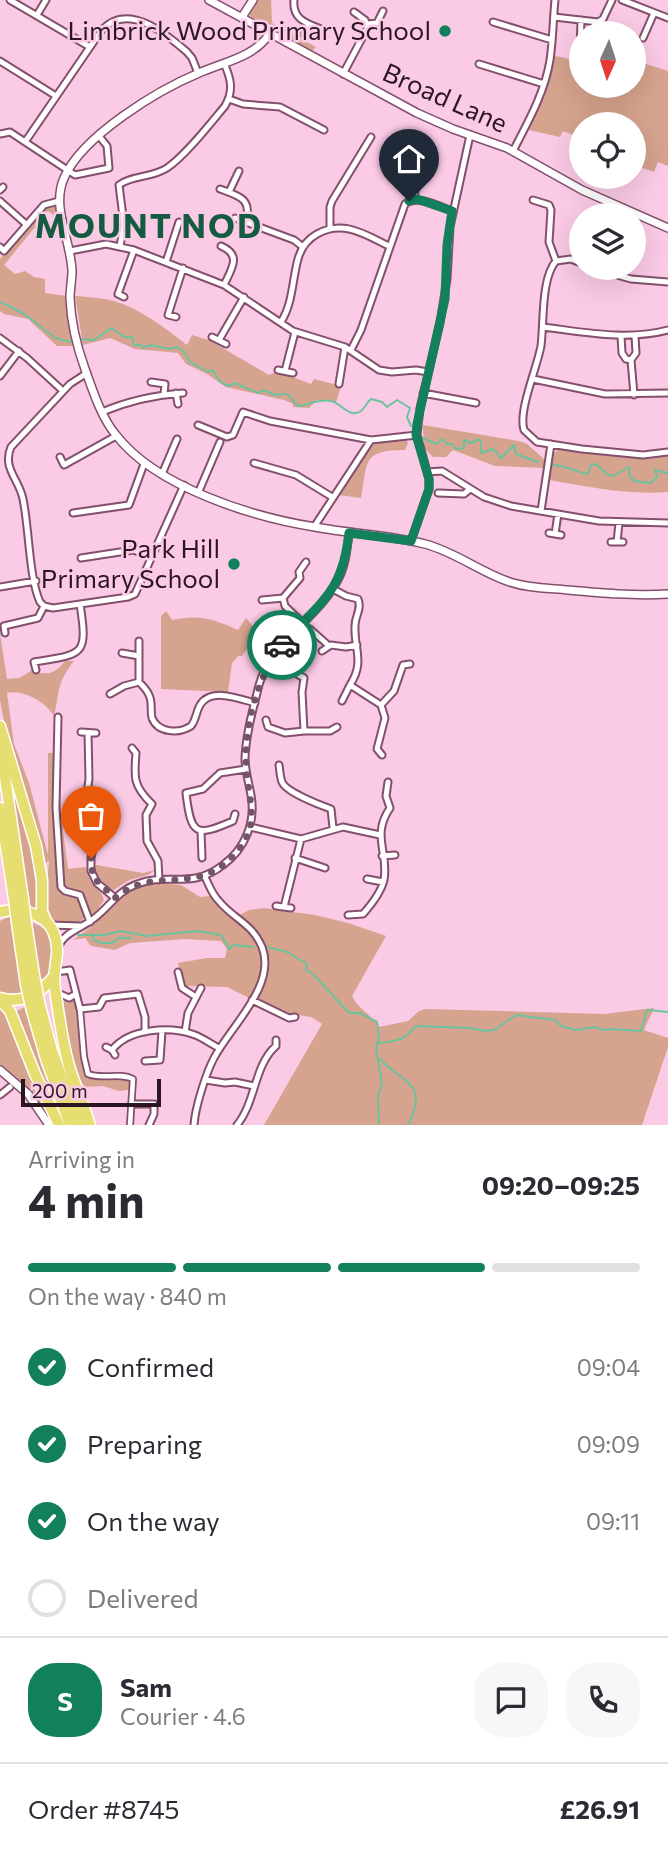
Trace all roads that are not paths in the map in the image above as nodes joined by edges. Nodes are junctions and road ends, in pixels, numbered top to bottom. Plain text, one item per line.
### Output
1 (10, 0) edge
2 (46, 0) edge
3 (209, 0) edge
4 (253, 0) edge
5 (294, 0) edge
6 (555, 0) edge
7 (612, 0) edge
8 (622, 0) edge
9 (383, 11) dead end
10 (354, 12) dead end
11 (654, 13) junction
12 (37, 15) junction
13 (242, 17) junction
14 (554, 17) junction
15 (668, 18) edge
16 (581, 20) joint
17 (493, 22) dead end
18 (309, 24) junction
19 (368, 24) junction
20 (321, 29) dead end
21 (270, 33) junction
22 (646, 33) edge
23 (304, 34) dead end
24 (552, 40) junction
25 (90, 47) junction
26 (0, 61) edge
27 (224, 63) junction
28 (198, 73) junction
29 (484, 73) dead end
30 (343, 74) junction
31 (544, 84) junction
32 (56, 96) junction
33 (229, 99) junction
34 (324, 130) dead end
35 (0, 134) edge
36 (99, 135) junction
37 (470, 135) junction
38 (370, 137) dead end
39 (25, 142) junction
40 (513, 151) junction
41 (68, 171) junction
42 (239, 171) dead end
43 (417, 179) dead end
44 (220, 189) dead end
45 (229, 192) junction
46 (414, 200) junction
47 (533, 200) dead end
48 (0, 201) edge
49 (59, 201) junction
50 (452, 211) junction
51 (235, 218) dead end
52 (179, 222) dead end
53 (246, 222) junction
54 (27, 225) junction
55 (330, 228) junction
56 (668, 228) edge
57 (233, 243) dead end
58 (120, 246) junction
59 (221, 246) dead end
60 (389, 246) junction
61 (303, 247) junction
62 (134, 250) junction
63 (230, 250) junction
64 (1, 251) edge
65 (70, 251) junction
66 (569, 259) edge
67 (556, 261) junction
68 (166, 262) junction
69 (183, 268) junction
70 (643, 280) edge
71 (668, 282) edge
72 (225, 285) junction
73 (124, 297) dead end
74 (244, 297) junction
75 (168, 315) junction
76 (176, 317) dead end
77 (165, 322) dead end
78 (281, 322) junction
79 (543, 327) junction
80 (293, 330) junction
81 (668, 330) edge
82 (621, 336) junction
83 (635, 336) junction
84 (0, 338) edge
85 (226, 344) dead end
86 (348, 348) junction
87 (19, 351) junction
88 (631, 360) junction
89 (428, 372) junction
90 (86, 373) junction
91 (293, 373) dead end
92 (0, 376) edge
93 (533, 380) junction
94 (151, 382) dead end
95 (339, 384) dead end
96 (63, 391) junction
97 (423, 393) junction
98 (668, 393) edge
99 (163, 394) junction
100 (634, 395) junction
101 (476, 403) dead end
102 (178, 404) dead end
103 (103, 412) junction
104 (198, 425) dead end
105 (417, 432) junction
106 (116, 436) junction
107 (177, 439) dead end
108 (371, 440) junction
109 (220, 442) dead end
110 (551, 444) junction
111 (216, 452) junction
112 (668, 452) edge
113 (223, 455) dead end
114 (60, 457) dead end
115 (254, 463) dead end
116 (145, 464) junction
117 (427, 472) junction
118 (162, 474) junction
119 (184, 485) junction
120 (470, 489) junction
121 (199, 491) junction
122 (438, 493) dead end
123 (332, 497) junction
124 (541, 511) junction
125 (73, 513) dead end
126 (558, 514) junction
127 (619, 523) junction
128 (668, 523) edge
129 (314, 527) junction
130 (349, 533) junction
131 (555, 534) dead end
132 (411, 541) junction
133 (617, 542) dead end
134 (151, 556) junction
135 (81, 558) dead end
136 (306, 562) dead end
137 (36, 581) junction
138 (0, 587) edge
139 (333, 589) junction
140 (363, 592) dead end
141 (668, 594) edge
142 (283, 598) junction
143 (358, 599) junction
144 (262, 600) dead end
145 (80, 604) junction
146 (44, 606) junction
147 (303, 623) junction
148 (310, 629) dead end
149 (5, 633) dead end
150 (139, 642) dead end
151 (328, 645) junction
152 (357, 645) junction
153 (322, 651) dead end
154 (122, 653) dead end
155 (139, 656) junction
156 (398, 657) dead end
157 (271, 659) junction
158 (36, 670) dead end
159 (308, 671) dead end
160 (304, 678) junction
161 (139, 682) junction
162 (350, 685) junction
163 (110, 694) dead end
164 (342, 701) dead end
165 (255, 702) junction
166 (381, 705) junction
167 (58, 718) dead end
168 (265, 720) dead end
169 (0, 726) edge
170 (337, 726) dead end
171 (272, 729) junction
172 (304, 731) junction
173 (330, 731) junction
174 (81, 732) dead end
175 (263, 732) dead end
176 (88, 733) junction
177 (96, 733) dead end
178 (335, 738) dead end
179 (0, 744) edge
180 (132, 748) dead end
181 (377, 750) junction
182 (145, 751) dead end
183 (370, 752) dead end
184 (137, 755) junction
185 (382, 755) dead end
186 (279, 765) dead end
187 (246, 769) junction
188 (388, 782) dead end
189 (0, 808) edge
190 (235, 814) dead end
191 (250, 827) junction
192 (333, 828) junction
193 (201, 832) junction
194 (380, 835) junction
195 (301, 839) junction
196 (209, 846) dead end
197 (201, 847) junction
198 (395, 855) dead end
199 (382, 856) junction
200 (202, 858) dead end
201 (295, 858) junction
202 (325, 868) dead end
203 (205, 877) junction
204 (367, 879) dead end
205 (159, 880) junction
206 (383, 883) junction
207 (115, 898) junction
208 (18, 899) junction
209 (276, 906) dead end
210 (284, 907) junction
211 (291, 908) dead end
212 (0, 912) edge
213 (363, 914) junction
214 (348, 915) dead end
215 (368, 920) dead end
216 (90, 922) junction
217 (48, 924) junction
218 (82, 926) junction
219 (59, 950) junction
220 (178, 972) dead end
221 (55, 974) junction
222 (138, 985) dead end
223 (201, 988) dead end
224 (55, 990) junction
225 (100, 990) dead end
226 (76, 994) junction
227 (138, 994) junction
228 (196, 997) junction
229 (104, 998) junction
230 (0, 999) edge
231 (252, 1000) junction
232 (36, 1008) junction
233 (83, 1009) junction
234 (286, 1027) dead end
235 (162, 1031) junction
236 (145, 1032) junction
237 (185, 1032) junction
238 (219, 1048) junction
239 (111, 1051) dead end
240 (284, 1051) dead end
241 (145, 1061) dead end
242 (0, 1070) edge
243 (206, 1080) junction
244 (254, 1086) junction
245 (10, 1087) dead end
246 (1, 1093) edge
247 (132, 1104) junction
248 (49, 1125) edge
249 (59, 1125) edge
250 (71, 1125) edge
251 (80, 1125) edge
252 (90, 1125) edge
253 (130, 1125) edge
254 (149, 1125) edge
255 (194, 1125) edge
256 (237, 1125) edge

1 - 12 street
2 - 12 street
3 - 13 street, Broad Lane
4 - 13 street
5 - 18 street
6 - 14 street
7 - 16 street
8 - 11 street
9 - 19 street
10 - 19 street
11 - 15 street
11 - 22 street
12 - 25 street
13 - 21 street, Broad Lane
14 - 16 street
14 - 24 street
17 - 24 street
18 - 20 street
18 - 23 street
19 - 30 street
21 - 27 street
21 - 30 street, Broad Lane
24 - 31 street
25 - 28 street
25 - 32 street
26 - 32 street
27 - 28 street
27 - 33 street
28 - 36 street
29 - 31 street
30 - 37 street, Broad Lane
31 - 40 street
32 - 39 street
33 - 34 street
33 - 58 street
35 - 39 street
36 - 41 street
36 - 41 street
37 - 40 street, Broad Lane
37 - 50 street
38 - 55 street
39 - 41 street
40 - 56 street, Broad Lane
41 - 49 street
42 - 45 street
43 - 46 street
44 - 45 street
45 - 53 street
46 - 50 street
46 - 60 street
47 - 67 street
48 - 54 street
49 - 54 street
49 - 65 street
50 - 89 street
51 - 53 street
52 - 68 street
53 - 61 street
54 - 64 street
55 - 60 street
55 - 61 street
57 - 63 street
58 - 62 street
58 - 65 street
59 - 63 street
60 - 86 street
61 - 78 street
62 - 68 street
62 - 73 street
63 - 72 street
65 - 90 street
66 - 67 street
67 - 79 street
68 - 69 street
69 - 72 street
69 - 75 street
70 - 71 street
72 - 74 street
74 - 78 street
74 - 85 street
75 - 76 street
75 - 77 street
78 - 80 street
79 - 82 street
79 - 93 street
80 - 86 street
80 - 91 street
81 - 83 street
82 - 83 street
82 - 88 street
83 - 88 street
84 - 87 street
86 - 89 street
86 - 95 street
87 - 92 street
87 - 96 street
88 - 100 street
89 - 97 street
90 - 96 street
90 - 103 street
93 - 100 street
93 - 110 street
94 - 99 street
96 - 137 street
97 - 101 street
97 - 105 street
98 - 100 street
99 - 102 street
99 - 103 street
103 - 106 street
104 - 108 street
105 - 108 street
105 - 117 street
106 - 114 street
106 - 116 street
107 - 118 street
108 - 123 street
109 - 111 street
110 - 112 street
110 - 124 street
111 - 113 street
111 - 121 street
115 - 123 street
116 - 118 street
116 - 125 street
117 - 120 street
117 - 132 street
118 - 119 street
119 - 121 street
119 - 134 street
120 - 122 street
120 - 124 street
121 - 129 street
123 - 129 street
124 - 126 street
126 - 127 street
126 - 131 street
127 - 128 street
127 - 133 street
129 - 130 street
130 - 132 street
130 - 139 street
132 - 141 street
134 - 135 street
134 - 145 street
136 - 142 street
137 - 138 street
137 - 146 street
139 - 143 street
139 - 147 street
140 - 143 street
142 - 144 street
142 - 147 street
143 - 152 street
145 - 146 street
145 - 158 street
146 - 149 street
147 - 157 street
148 - 151 street
150 - 155 street
151 - 152 street
151 - 153 street
152 - 162 street
154 - 155 street
155 - 161 street
156 - 166 street
157 - 160 street
157 - 165 street
159 - 160 street
160 - 172 street
161 - 163 street
161 - 165 street
162 - 164 street
162 - 166 street
165 - 187 street
166 - 181 street
167 - 216 street
168 - 171 street
169 - 217 highway
170 - 173 street
171 - 172 street
171 - 175 street
172 - 173 street
173 - 178 street
174 - 176 street
176 - 177 street
176 - 207 street
179 - 208 highway
180 - 184 street
181 - 183 street
181 - 185 street
182 - 184 street
184 - 205 street
186 - 192 street
187 - 191 street
187 - 193 street
188 - 194 street
189 - 208 highway
190 - 193 street
191 - 195 street
191 - 203 street
192 - 194 street
192 - 195 street
193 - 197 street
194 - 199 street
195 - 201 street
196 - 197 street
197 - 200 street
198 - 199 street
199 - 206 street
201 - 202 street
201 - 210 street
203 - 205 street
203 - 231 street
204 - 206 street
205 - 207 street
206 - 213 street
207 - 216 street
208 - 232 highway, bridge
209 - 210 street
210 - 211 street
212 - 217 highway
213 - 214 street
213 - 215 street
216 - 218 street
217 - 218 street
217 - 219 highway
218 - 219 street
219 - 221 highway
220 - 228 street
221 - 224 highway
221 - 226 street
221 - 230 highway
222 - 227 street
223 - 228 street
224 - 226 street
224 - 252 highway
225 - 229 street
226 - 233 street
227 - 229 street
227 - 236 street
228 - 237 street
229 - 233 street
230 - 249 highway
231 - 234 street
231 - 238 street
232 - 250 highway
232 - 251 highway
233 - 247 street
235 - 236 street
235 - 237 street
235 - 241 street
236 - 239 street
237 - 238 street
238 - 243 street
240 - 244 street
242 - 248 street
243 - 244 street
243 - 255 street
244 - 256 street
245 - 246 street
247 - 253 street
247 - 254 street

